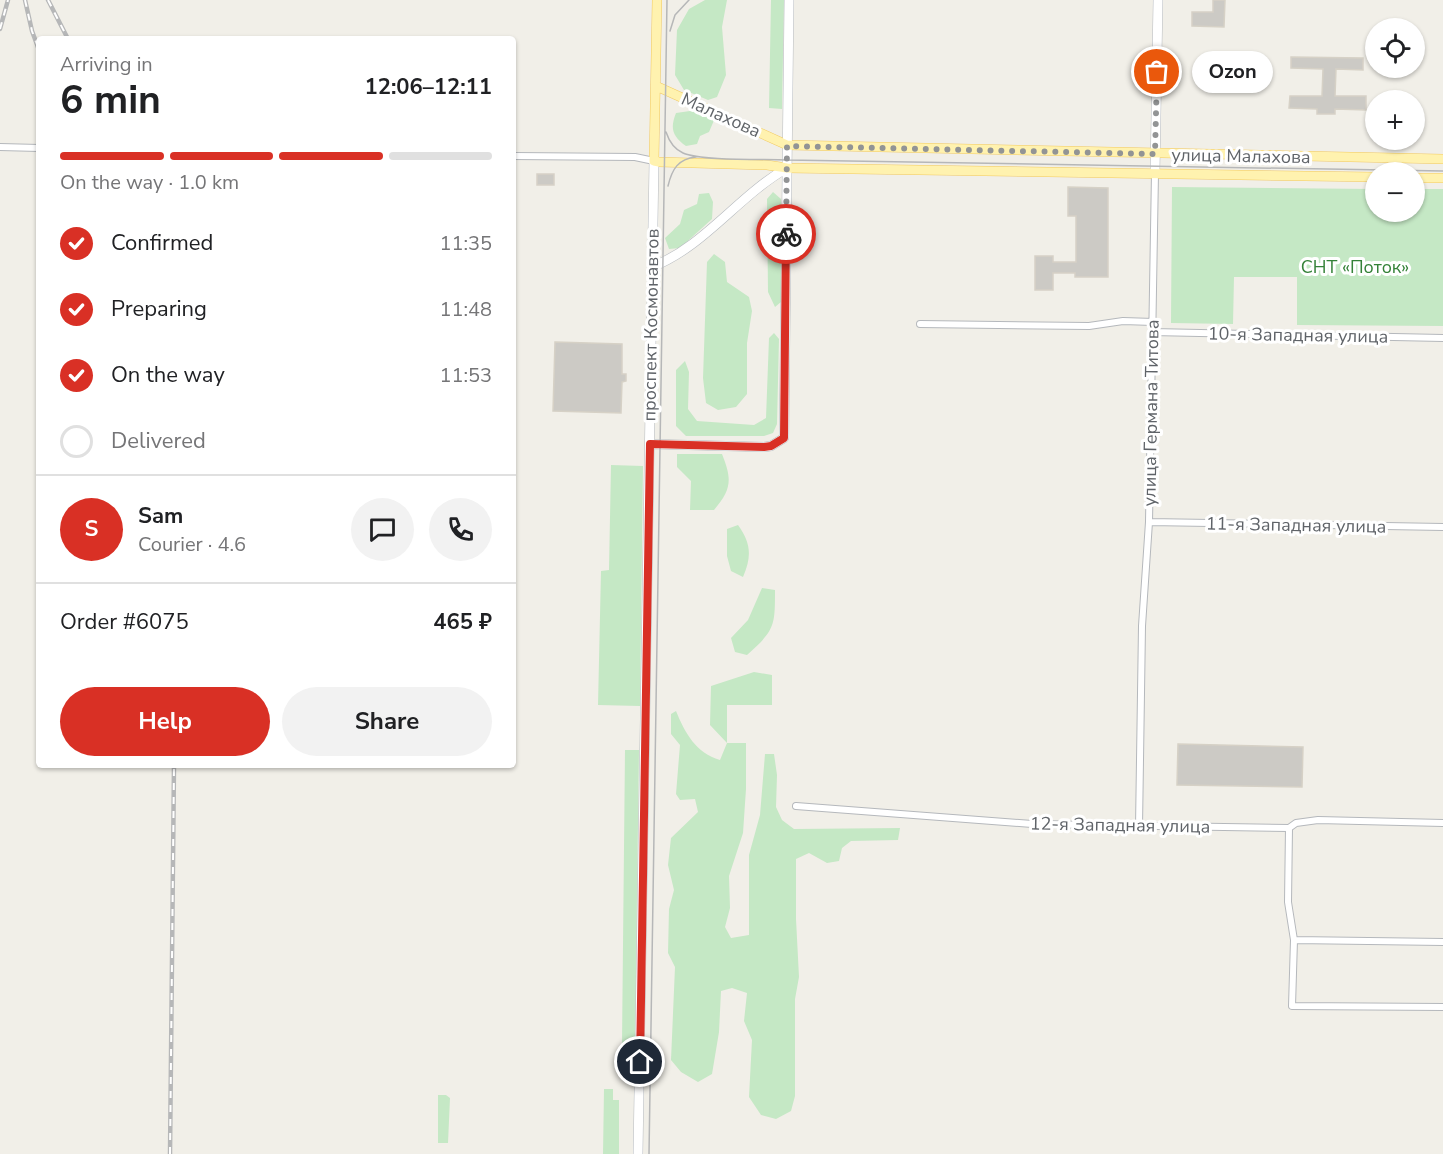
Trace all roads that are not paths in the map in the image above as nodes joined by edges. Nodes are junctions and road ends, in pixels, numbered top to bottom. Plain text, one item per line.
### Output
1 (657, 0) edge
2 (789, 0) edge
3 (1158, 0) edge
4 (656, 86) junction
5 (787, 146) junction
6 (0, 147) edge
7 (36, 148) edge
8 (1155, 154) junction
9 (516, 156) edge
10 (1443, 159) edge
11 (654, 161) junction
12 (786, 168) junction
13 (1155, 173) junction
14 (1365, 177) edge
15 (1425, 178) edge
16 (1443, 178) edge
17 (652, 267) junction
18 (1153, 322) junction
19 (920, 324) dead end
20 (1152, 332) junction
21 (1443, 338) edge
22 (650, 444) junction
23 (1149, 522) junction
24 (1443, 527) edge
25 (796, 806) dead end
26 (1443, 823) edge
27 (1139, 827) junction
28 (1289, 828) junction
29 (1294, 940) junction
30 (1443, 942) edge
31 (1443, 1007) edge
32 (638, 1154) edge

1 - 4 main road, проспект Космонавтов
2 - 5 main road
3 - 8 main road, улица Германа Титова
4 - 5 main road, Малахова
4 - 11 main road, проспект Космонавтов
5 - 8 main road, улица Малахова
5 - 12 main road
6 - 7 street
8 - 10 main road, улица Малахова
8 - 13 main road, улица Германа Титова
9 - 11 street
11 - 12 main road, Малахова
11 - 17 main road, проспект Космонавтов
12 - 13 main road, улица Малахова
12 - 17 main road
12 - 22 main road
13 - 14 main road, улица Малахова
13 - 18 street, улица Германа Титова
15 - 16 main road
17 - 22 main road, проспект Космонавтов
18 - 19 street
18 - 20 street, улица Германа Титова
20 - 21 street, 10-я Западная улица
20 - 23 street, улица Германа Титова
22 - 32 main road, проспект Космонавтов
23 - 24 street, 11-я Западная улица
23 - 27 street, улица Германа Титова
25 - 27 street, 12-я Западная улица
26 - 28 street, 12-я Западная улица
27 - 28 street, 12-я Западная улица
28 - 29 street
29 - 30 street
29 - 31 street

